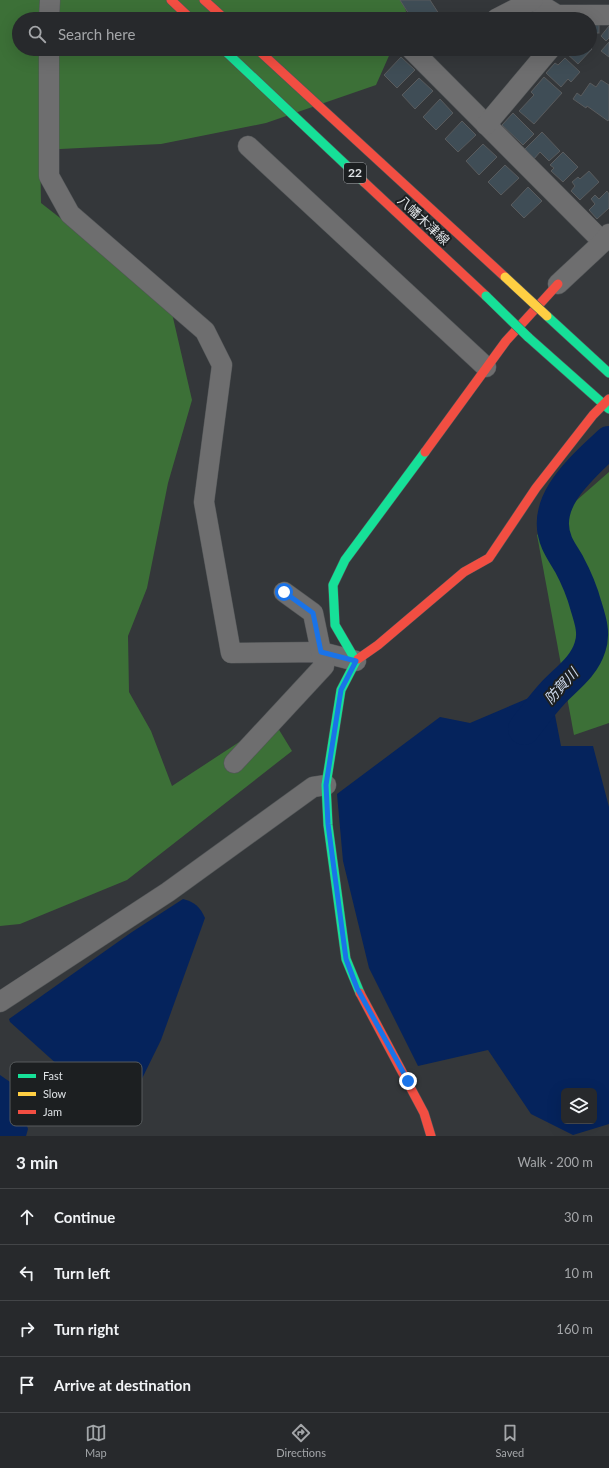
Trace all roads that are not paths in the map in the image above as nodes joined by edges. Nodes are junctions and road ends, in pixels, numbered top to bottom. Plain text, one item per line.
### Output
1 (50, 0) edge
2 (171, 0) edge
3 (204, 0) edge
4 (533, 0) edge
5 (50, 12) edge
6 (184, 12) edge
7 (217, 12) edge
8 (510, 12) edge
9 (554, 12) edge
10 (609, 14) edge
11 (597, 15) edge
12 (49, 56) edge
13 (230, 56) edge
14 (265, 56) edge
15 (418, 56) edge
16 (544, 56) edge
17 (486, 125) junction
18 (248, 146) dead end
19 (606, 238) edge
20 (558, 284) joint
21 (486, 367) junction
22 (609, 373) edge
23 (607, 404) edge
24 (284, 592) dead end
25 (321, 652) junction
26 (356, 661) junction
27 (234, 763) dead end
28 (326, 785) junction
29 (0, 1002) edge
30 (431, 1136) edge

1 - 5 street
2 - 6 street
3 - 7 street
4 - 8 street
4 - 9 street
10 - 11 street
12 - 25 street
13 - 23 street, 八幡木津線 / 22, bridge
14 - 22 street, 八幡木津線 / 22, bridge
15 - 17 street
16 - 17 street
17 - 19 street
18 - 21 street
19 - 20 street
20 - 21 street
21 - 26 street
23 - 26 street
24 - 25 street
25 - 26 street
25 - 27 street
26 - 28 street
28 - 29 street
28 - 30 street

